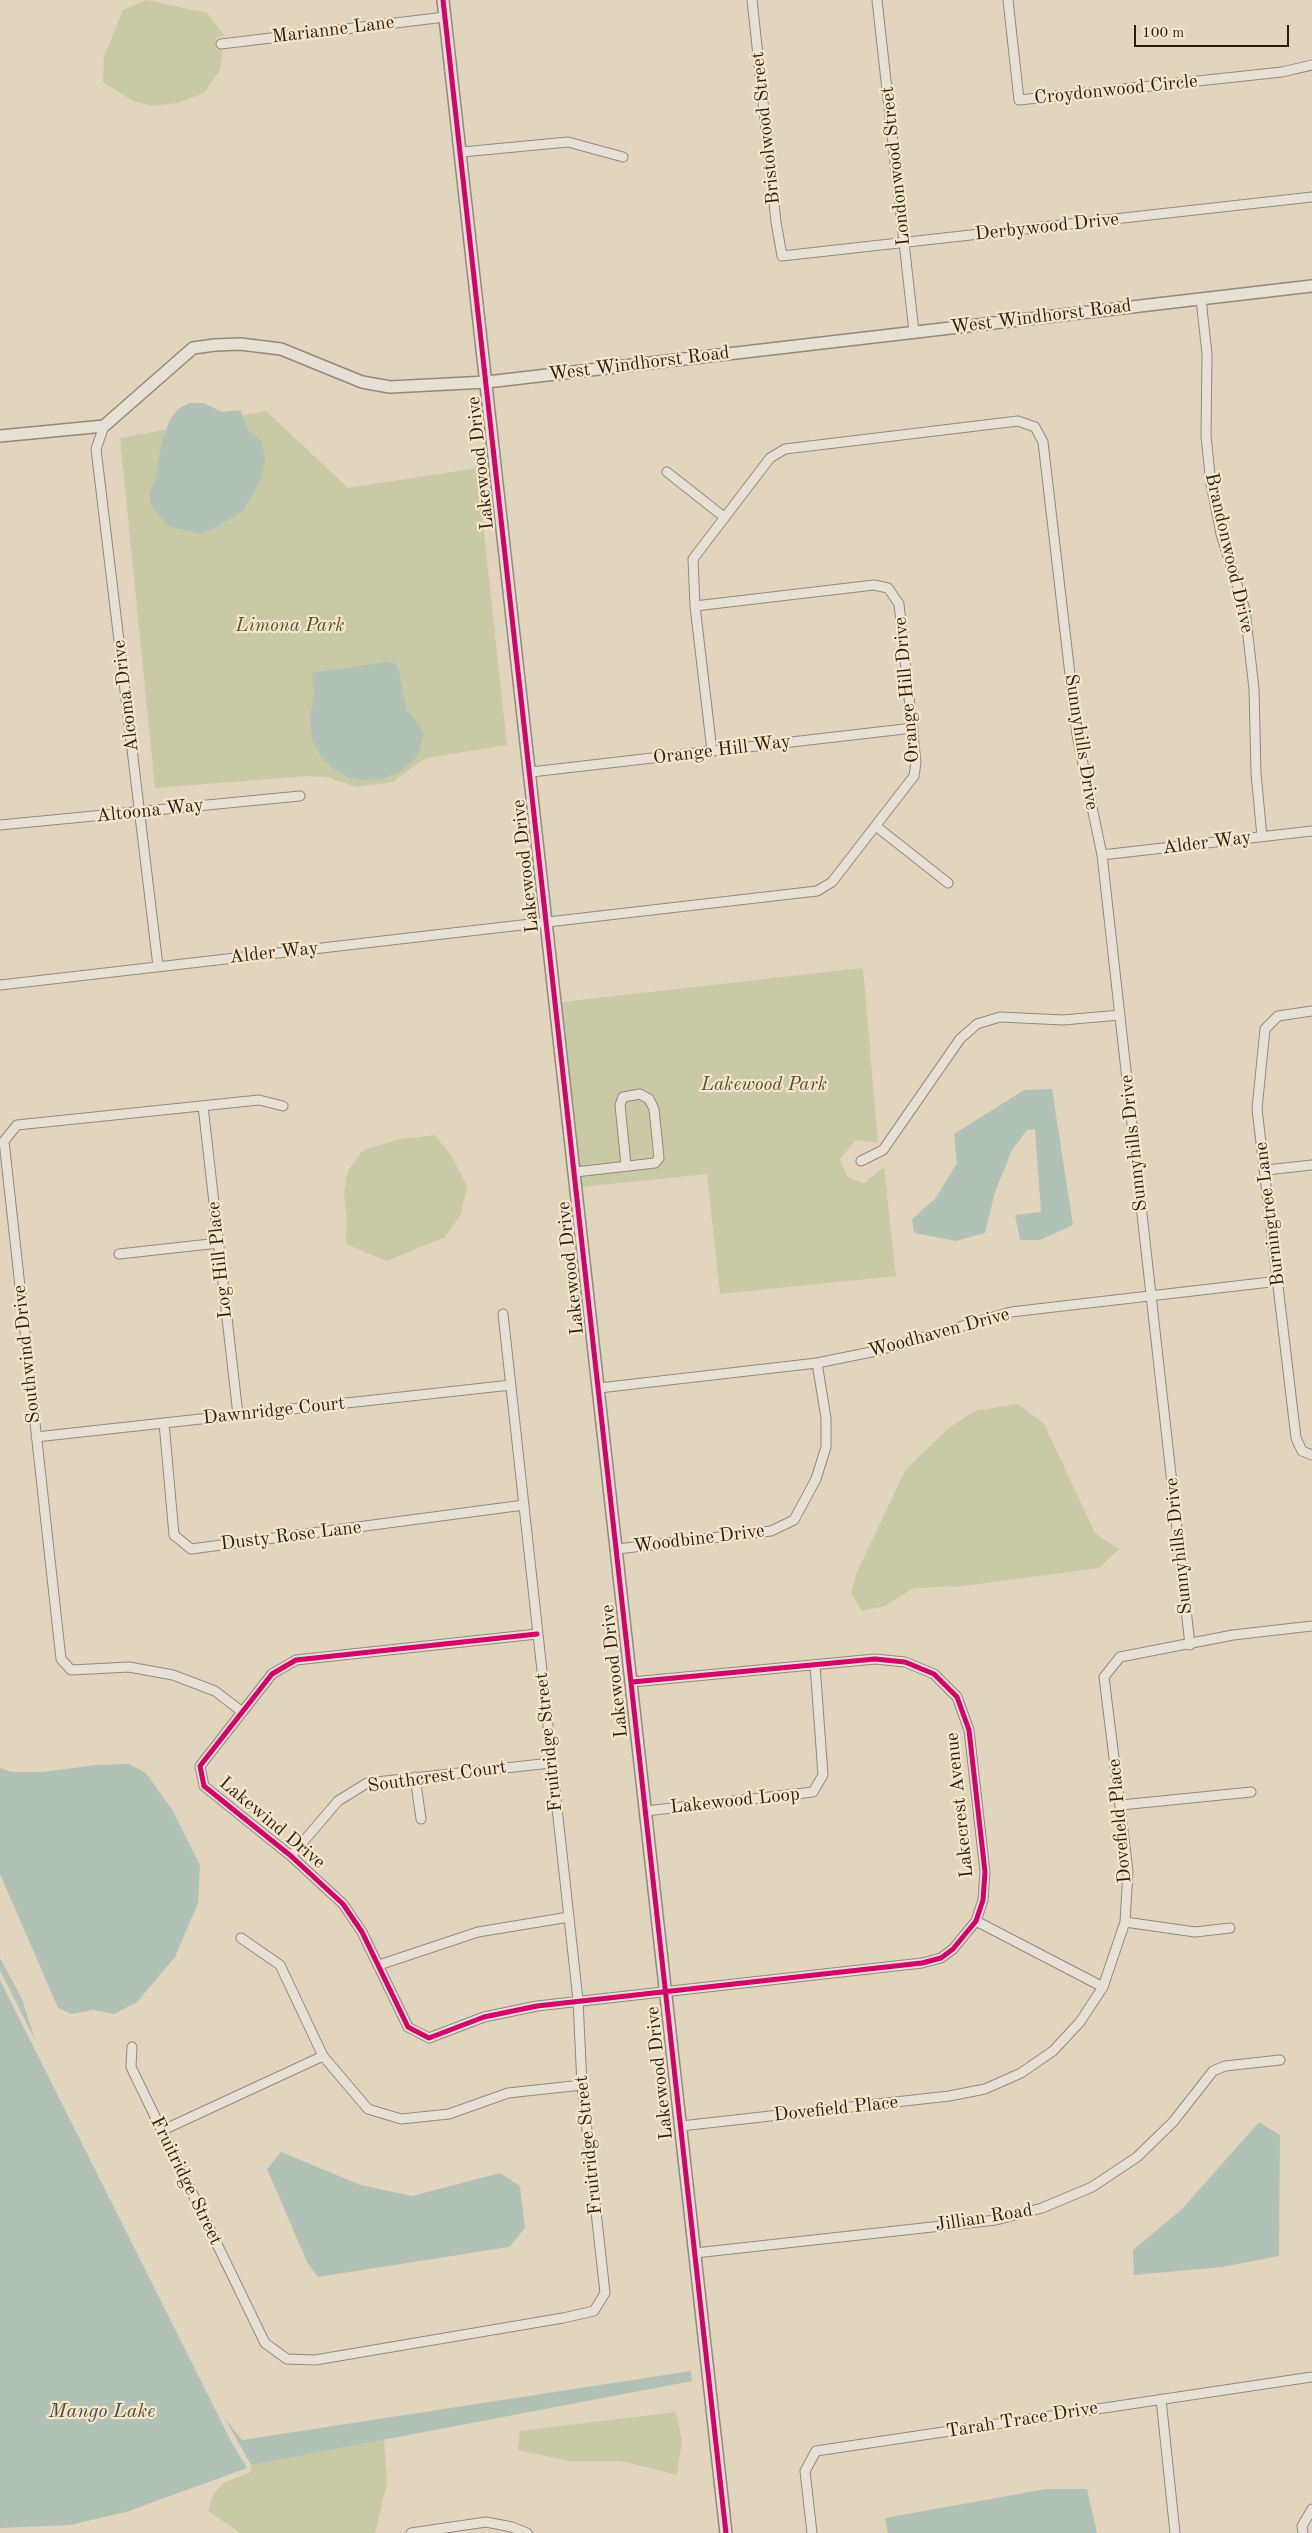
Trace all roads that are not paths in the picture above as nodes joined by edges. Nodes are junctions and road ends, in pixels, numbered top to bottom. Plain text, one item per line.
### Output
1 (444, 0) edge
2 (752, 0) edge
3 (877, 0) edge
4 (1008, 0) edge
5 (445, 17) junction
6 (221, 44) dead end
7 (1312, 65) edge
8 (462, 152) junction
9 (623, 157) dead end
10 (1312, 197) edge
11 (904, 243) junction
12 (782, 256) joint
13 (1312, 286) edge
14 (1201, 299) junction
15 (914, 332) junction
16 (487, 382) junction
17 (104, 426) junction
18 (0, 436) edge
19 (667, 472) dead end
20 (724, 517) junction
21 (695, 606) junction
22 (913, 728) junction
23 (712, 751) junction
24 (530, 772) junction
25 (300, 796) dead end
26 (140, 812) junction
27 (0, 825) edge
28 (876, 827) junction
29 (1312, 831) edge
30 (1262, 837) junction
31 (1102, 856) junction
32 (948, 883) dead end
33 (547, 922) junction
34 (158, 966) junction
35 (0, 984) edge
36 (1312, 1012) edge
37 (1120, 1015) junction
38 (203, 1106) junction
39 (283, 1106) dead end
40 (861, 1162) dead end
41 (626, 1165) junction
42 (1312, 1165) edge
43 (1266, 1170) junction
44 (575, 1172) junction
45 (218, 1243) junction
46 (119, 1254) dead end
47 (1279, 1281) junction
48 (1151, 1294) junction
49 (503, 1314) dead end
50 (817, 1363) junction
51 (511, 1385) junction
52 (599, 1388) junction
53 (238, 1415) junction
54 (164, 1423) junction
55 (36, 1437) junction
56 (1312, 1455) edge
57 (524, 1505) junction
58 (617, 1549) junction
59 (1312, 1626) edge
60 (537, 1634) junction
61 (1190, 1645) junction
62 (815, 1665) junction
63 (632, 1682) junction
64 (241, 1711) junction
65 (551, 1763) junction
66 (415, 1778) junction
67 (1251, 1792) dead end
68 (1120, 1805) junction
69 (646, 1811) junction
70 (421, 1820) dead end
71 (291, 1856) junction
72 (569, 1918) junction
73 (976, 1921) junction
74 (1125, 1922) junction
75 (1230, 1928) dead end
76 (241, 1938) dead end
77 (379, 1965) junction
78 (1103, 1987) junction
79 (666, 1990) junction
80 (578, 2000) junction
81 (132, 2047) dead end
82 (323, 2056) junction
83 (1280, 2060) dead end
84 (582, 2085) junction
85 (681, 2126) junction
86 (161, 2131) junction
87 (695, 2253) junction
88 (1312, 2377) edge
89 (1161, 2399) junction
90 (1312, 2509) edge
91 (411, 2533) edge
92 (528, 2533) edge
93 (726, 2533) edge
94 (812, 2533) edge
95 (1175, 2533) edge
96 (1303, 2533) edge

1 - 5 street, Lakewood Drive
2 - 12 street, Bristolwood Street
3 - 11 street, Londonwood Street
4 - 7 street, Croydonwood Circle
5 - 6 street, Marianne Lane
5 - 8 street, Lakewood Drive
8 - 9 street
8 - 16 street, Lakewood Drive
10 - 11 street, Derbywood Drive
11 - 12 street, Derbywood Drive
11 - 15 street, Londonwood Street
13 - 14 street, West Windhorst Road
14 - 15 street, West Windhorst Road
14 - 30 street, Brandonwood Drive
15 - 16 street, West Windhorst Road
16 - 17 street, West Windhorst Road
16 - 24 street, Lakewood Drive
17 - 18 street
17 - 26 street, Alcoma Drive
19 - 20 street
20 - 21 street, Sunnyhills Drive
20 - 31 street, Sunnyhills Drive
21 - 22 street, Orange Hill Drive
21 - 23 street, Sunnyhills Drive
22 - 23 street, Orange Hill Way
22 - 28 street, Orange Hill Drive
23 - 24 street, Orange Hill Way
24 - 33 street, Lakewood Drive
25 - 26 street, Altoona Way
26 - 27 street, Altoona Way
26 - 34 street, Alcoma Drive
28 - 32 street
28 - 33 street, Orange Hill Drive
29 - 30 street, Alder Way
30 - 31 street, Alder Way
31 - 37 street, Sunnyhills Drive
33 - 34 street, Alder Way
33 - 44 street, Lakewood Drive
34 - 35 street, Alder Way
36 - 43 street, Burningtree Lane
37 - 40 street
37 - 48 street, Sunnyhills Drive
38 - 39 street, Southwind Drive
38 - 45 street, Log Hill Place
38 - 55 street, Southwind Drive
41 - 41 street
41 - 44 street
42 - 43 street
43 - 47 street, Burningtree Lane
44 - 52 street, Lakewood Drive
45 - 46 street
45 - 53 street, Log Hill Place
47 - 48 street, Woodhaven Drive
47 - 56 street, Burningtree Lane
48 - 50 street, Woodhaven Drive
48 - 61 street, Sunnyhills Drive
49 - 51 street, Fruitridge Street
50 - 52 street, Woodhaven Drive
50 - 58 street, Woodbine Drive
51 - 53 street, Dawnridge Court
51 - 57 street, Fruitridge Street
52 - 58 street, Lakewood Drive
53 - 54 street, Dawnridge Court
54 - 55 street, Dawnridge Court
54 - 57 street, Dusty Rose Lane
55 - 64 street, Southwind Drive
57 - 60 street, Fruitridge Street
58 - 63 street, Lakewood Drive
59 - 61 street, Dovefield Place
60 - 64 street, Lakewind Drive
60 - 65 street, Fruitridge Street
61 - 68 street, Dovefield Place
62 - 63 street, Lakecrest Avenue
62 - 69 street, Lakewood Loop
62 - 73 street, Lakecrest Avenue
63 - 69 street, Lakewood Drive
64 - 71 street, Lakewind Drive
65 - 66 street, Southcrest Court
65 - 72 street, Fruitridge Street
66 - 70 street
66 - 71 street, Southcrest Court
67 - 68 street
68 - 74 street, Dovefield Place
69 - 79 street, Lakewood Drive
71 - 77 street, Lakewind Drive
72 - 77 street
72 - 80 street, Fruitridge Street
73 - 78 street
73 - 79 street, Lakecrest Avenue
74 - 75 street
74 - 78 street, Dovefield Place
76 - 82 street
77 - 80 street, Lakewind Drive
78 - 85 street, Dovefield Place
79 - 80 street, Lakewind Drive
79 - 85 street, Lakewood Drive
80 - 84 street, Fruitridge Street
81 - 86 street, Fruitridge Street
82 - 84 street
82 - 86 street
83 - 87 street, Jillian Road
84 - 86 street, Fruitridge Street
85 - 87 street, Lakewood Drive
87 - 93 street, Lakewood Drive
88 - 89 street, Tarah Trace Drive
89 - 94 street, Tarah Trace Drive
89 - 95 street
90 - 96 street
91 - 92 street

